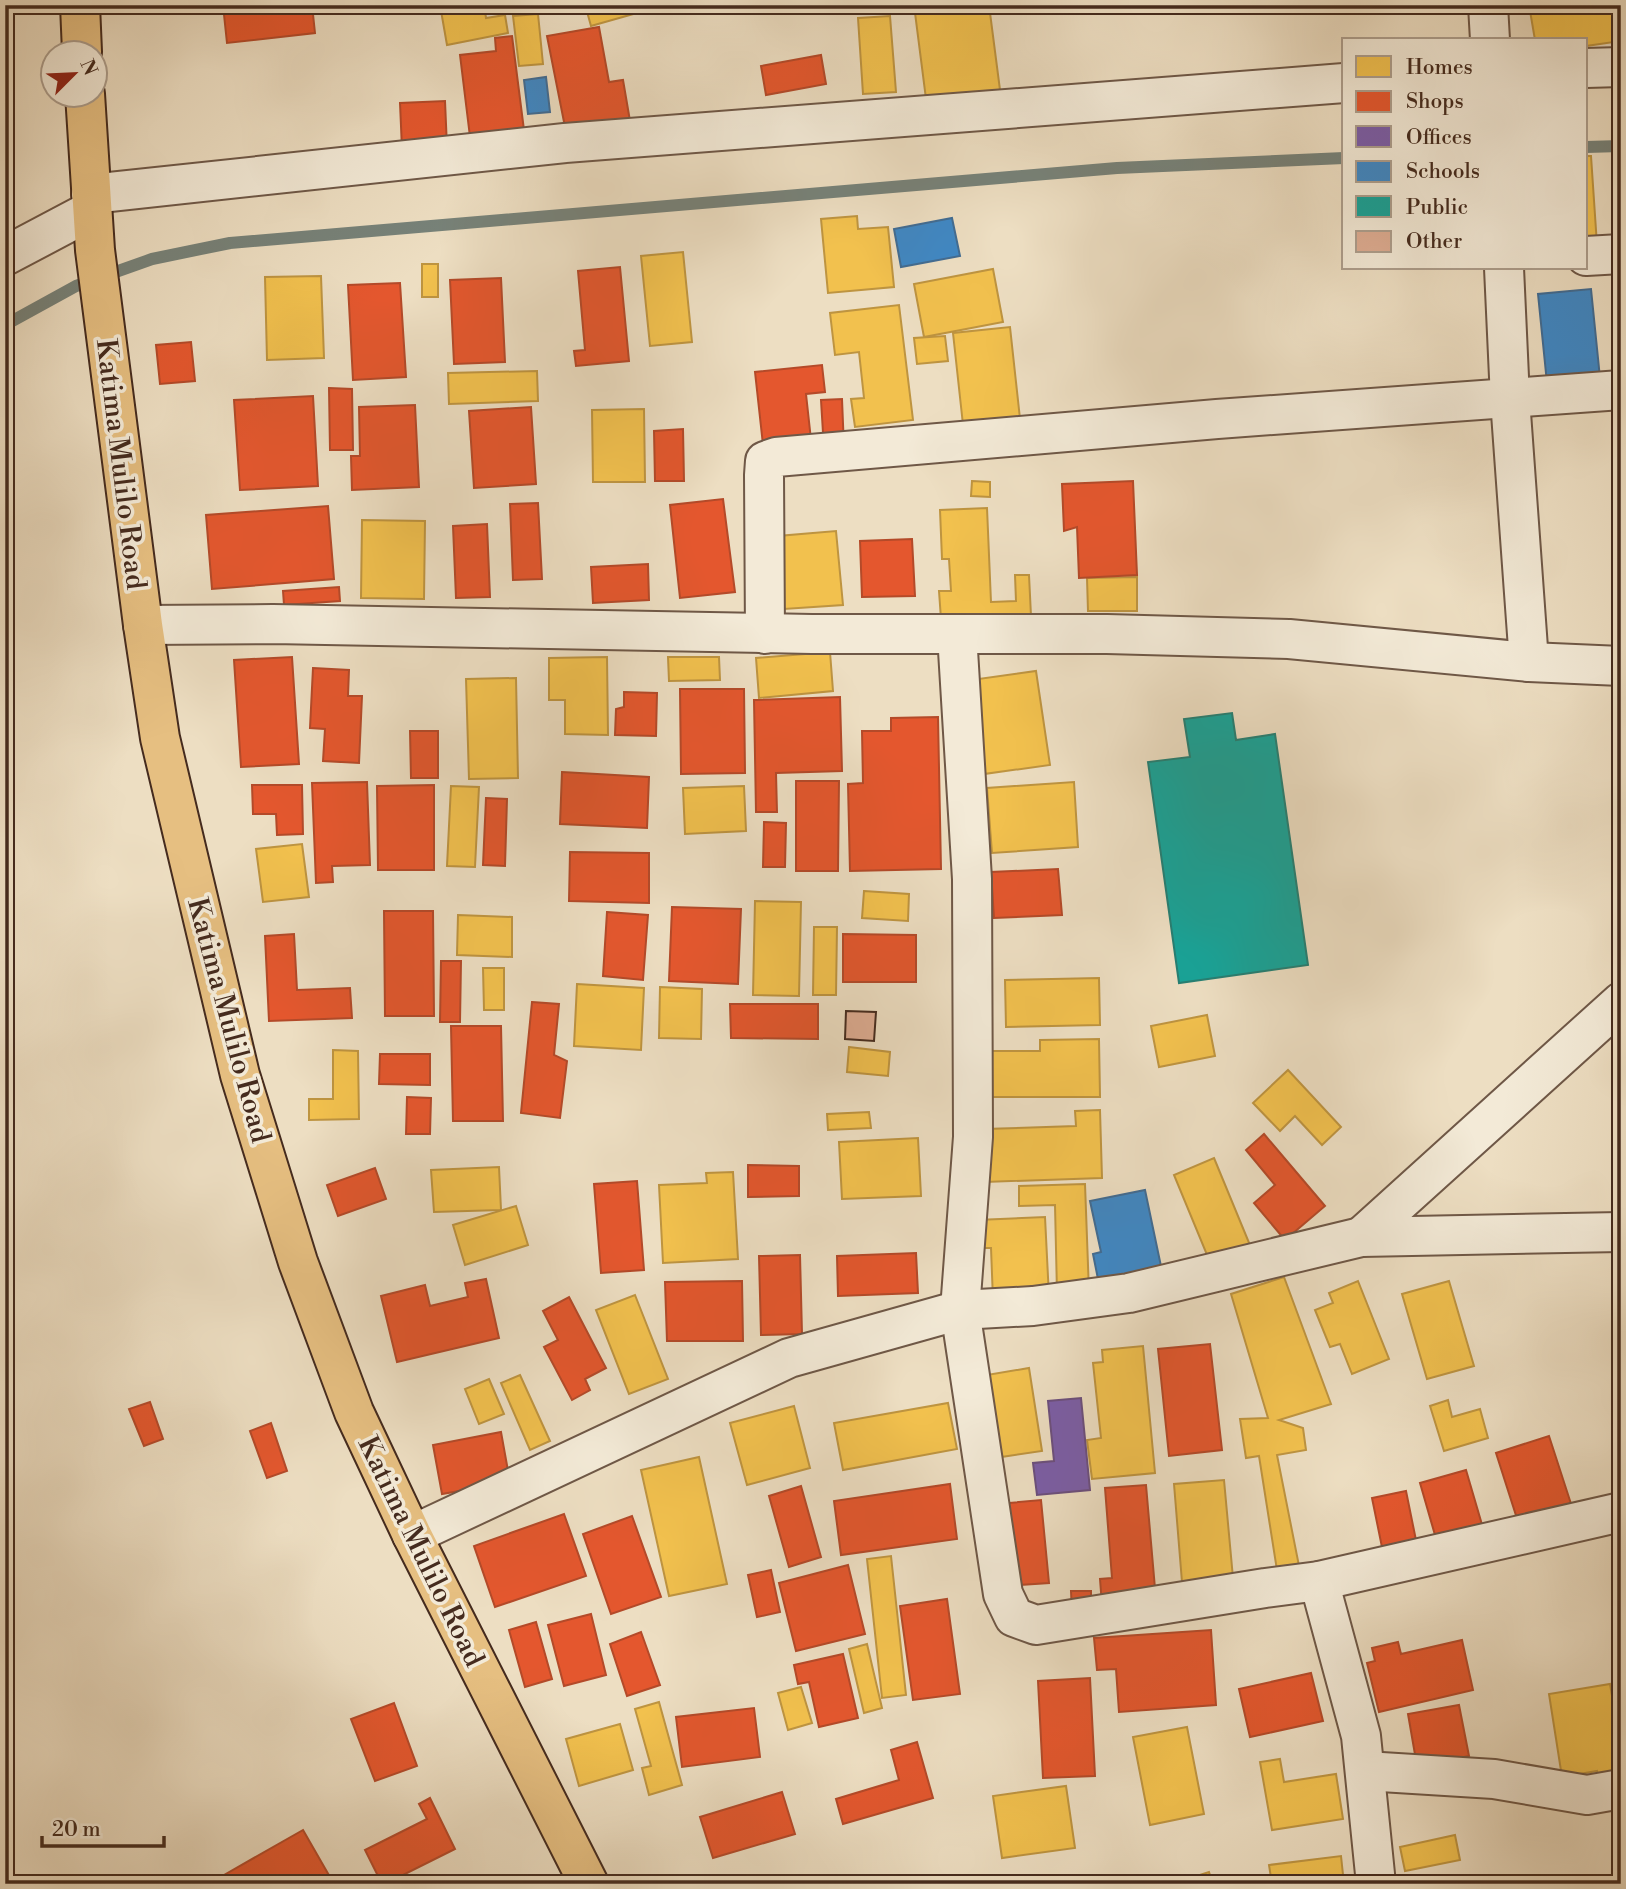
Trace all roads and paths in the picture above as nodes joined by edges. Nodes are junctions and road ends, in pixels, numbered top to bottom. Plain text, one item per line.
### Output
1 (80, 5) edge
2 (1488, 5) edge
3 (81, 38) edge
4 (1490, 38) edge
5 (1621, 67) edge
6 (1588, 68) edge
7 (1342, 83) edge
8 (86, 108) edge
9 (91, 202) junction
10 (1621, 254) edge
11 (5, 256) edge
12 (1588, 256) edge
13 (1504, 270) edge
14 (1621, 390) edge
15 (1510, 399) junction
16 (143, 625) junction
17 (765, 634) junction
18 (957, 634) junction
19 (1529, 662) junction
20 (1621, 666) edge
21 (1621, 1002) edge
22 (1621, 1232) edge
23 (1361, 1237) junction
24 (960, 1310) junction
25 (1621, 1512) edge
26 (412, 1535) junction
27 (1319, 1581) junction
28 (1365, 1771) junction
29 (1621, 1789) edge
30 (589, 1884) edge
31 (1376, 1884) edge

1 - 3 main road
2 - 4 street
5 - 6 street
7 - 9 street
8 - 9 main road, Katima Mulilo Road
9 - 11 street
9 - 16 main road, Katima Mulilo Road
10 - 12 street
13 - 15 street
14 - 15 street
15 - 17 street
15 - 19 street
16 - 17 street
16 - 26 main road, Katima Mulilo Road
17 - 18 street
18 - 19 street
18 - 24 street
19 - 20 street
21 - 23 street
22 - 23 street
23 - 24 street
24 - 26 street
24 - 27 street
25 - 27 street
26 - 30 main road, Katima Mulilo Road
27 - 28 street
28 - 29 street
28 - 31 street

